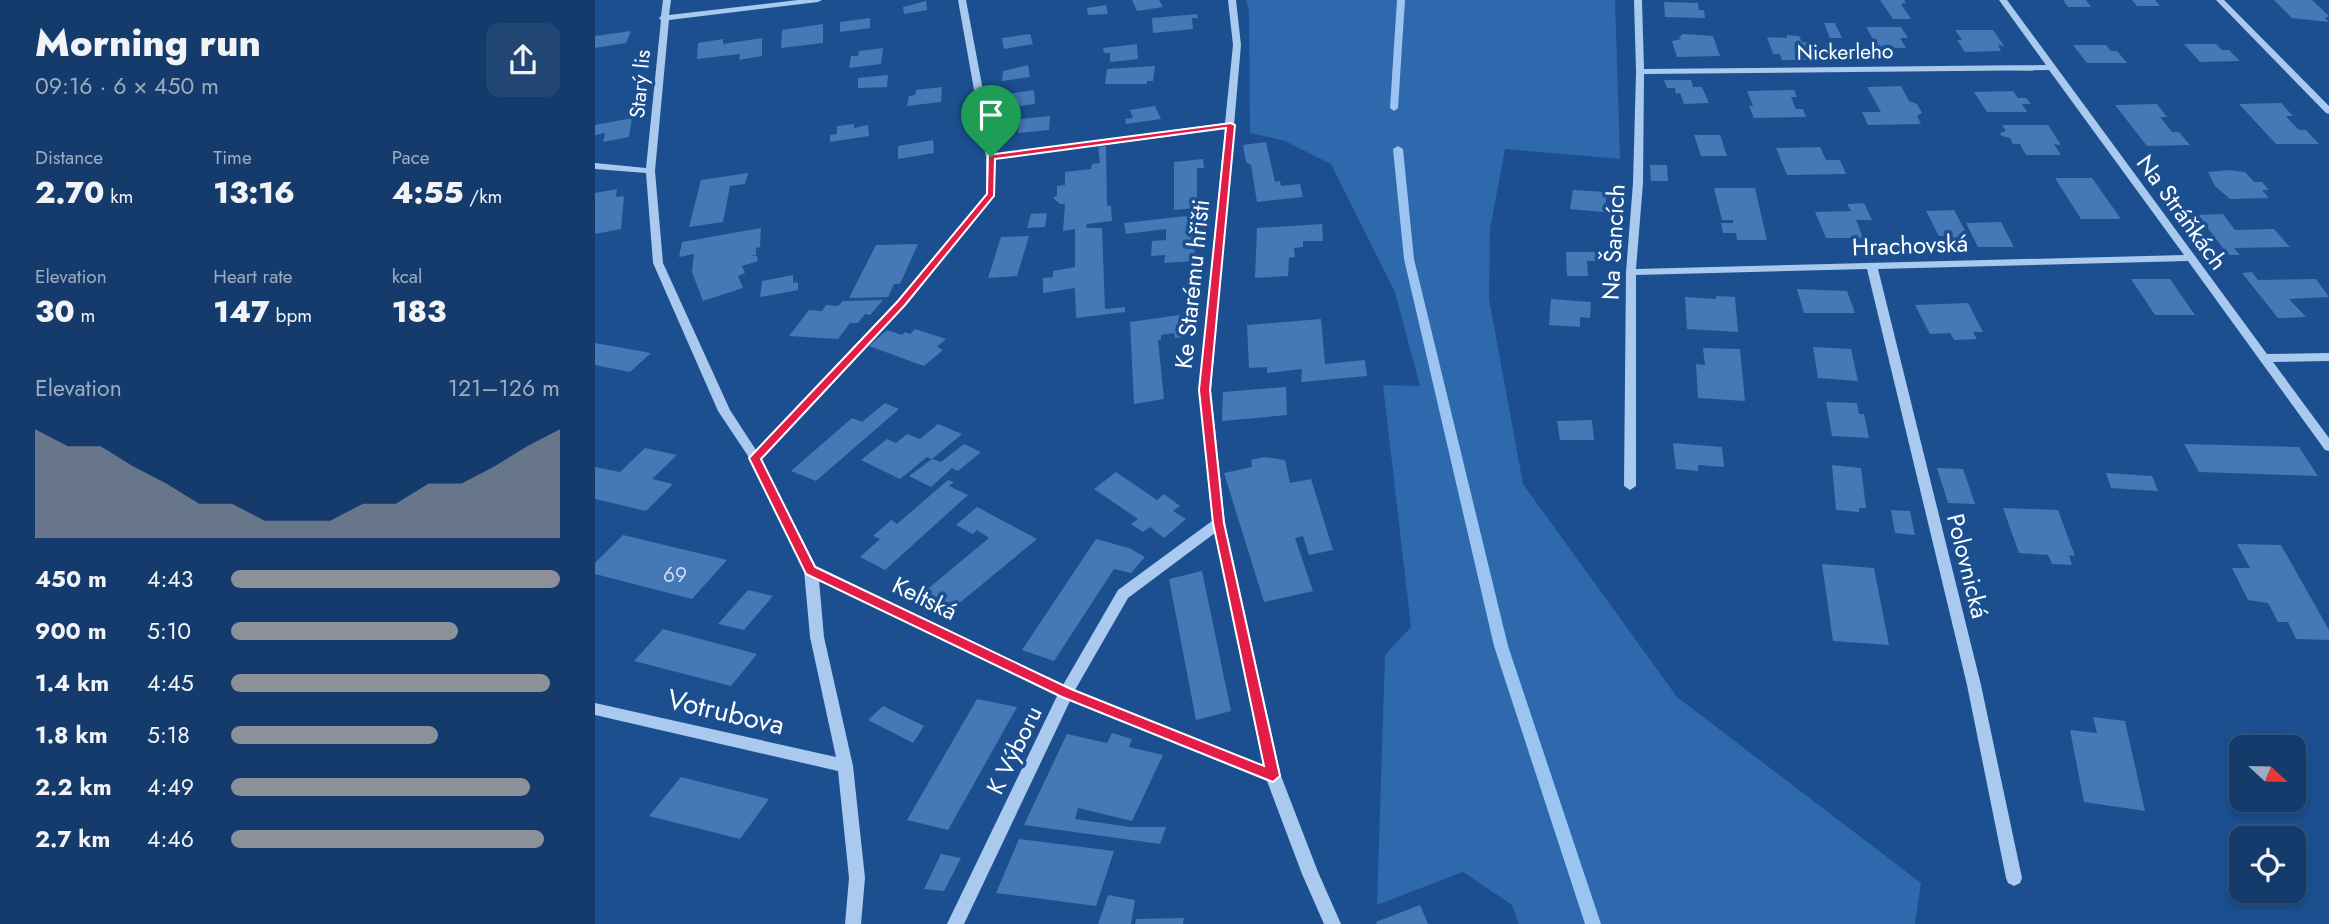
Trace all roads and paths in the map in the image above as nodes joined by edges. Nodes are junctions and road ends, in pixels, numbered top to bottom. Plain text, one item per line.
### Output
1 (667, 0) edge
2 (818, 0) edge
3 (962, 0) edge
4 (1233, 0) edge
5 (1639, 0) edge
6 (2003, 0) edge
7 (2220, 0) edge
8 (663, 18) junction
9 (2049, 66) junction
10 (1640, 72) junction
11 (2329, 111) edge
12 (1231, 125) junction
13 (991, 157) junction
14 (595, 166) edge
15 (650, 172) junction
16 (2190, 258) junction
17 (1871, 267) junction
18 (1631, 272) junction
19 (2329, 357) edge
20 (2264, 358) junction
21 (2329, 447) edge
22 (755, 458) junction
23 (1630, 486) dead end
24 (1219, 523) junction
25 (811, 570) junction
26 (1066, 693) junction
27 (595, 709) edge
28 (845, 766) junction
29 (1273, 776) junction
30 (2014, 877) dead end
31 (853, 924) edge
32 (955, 924) edge
33 (1333, 924) edge

1 - 8 street, Starý lis
2 - 8 street
3 - 13 street
4 - 12 street, Ke Starému hřišti
5 - 10 street, Na Šancích
6 - 9 street, Na Stráňkách
7 - 11 street
8 - 15 street, Starý lis
9 - 10 street, Nickerleho
9 - 16 street, Na Stráňkách
10 - 18 street, Na Šancích
12 - 13 street
12 - 24 street, Ke Starému hřišti
13 - 22 street
14 - 15 street
15 - 22 street
16 - 17 street, Hrachovská
16 - 20 street, Na Stráňkách
17 - 18 street, Hrachovská
17 - 30 street, Polovnická
18 - 23 street, Na Šancích
19 - 20 street
20 - 21 street, Na Stráňkách
22 - 25 street
24 - 26 street, K Výboru
24 - 29 street, Ke Starému hřišti
25 - 26 street, Keltská
25 - 28 street
26 - 29 street, Keltská
26 - 32 street, K Výboru
27 - 28 street, Votrubova
28 - 31 street
29 - 33 street

